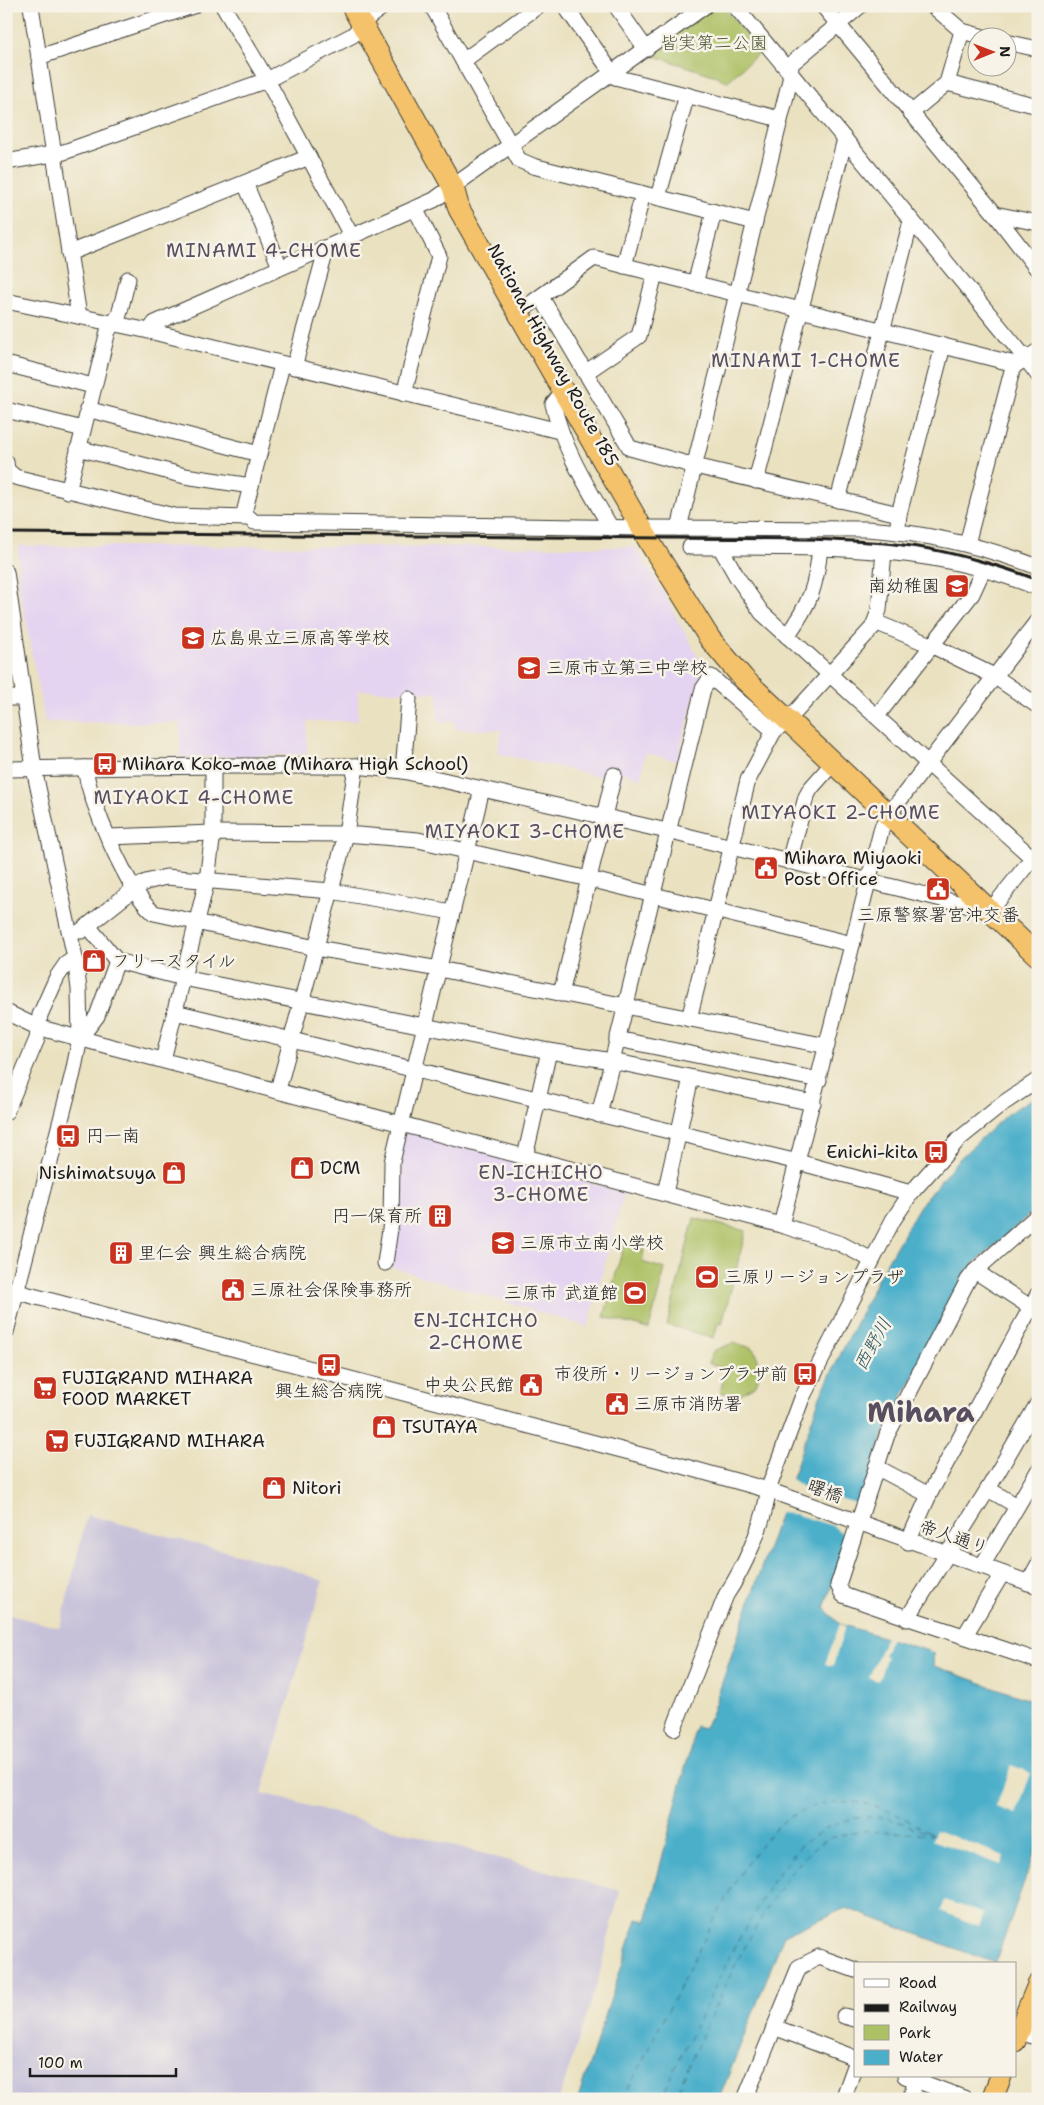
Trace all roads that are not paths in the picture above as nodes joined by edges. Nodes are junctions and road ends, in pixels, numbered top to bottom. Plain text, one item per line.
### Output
1 (31, 6) edge
2 (193, 6) edge
3 (223, 6) edge
4 (352, 6) edge
5 (384, 6) edge
6 (432, 6) edge
7 (538, 6) edge
8 (565, 6) edge
9 (616, 6) edge
10 (705, 6) edge
11 (735, 6) edge
12 (823, 6) edge
13 (860, 6) edge
14 (932, 6) edge
15 (838, 24) junction
16 (362, 25) junction
17 (962, 32) junction
18 (966, 33) edge
19 (1016, 44) edge
20 (646, 48) junction
21 (1038, 50) edge
22 (39, 57) junction
23 (463, 61) junction
24 (789, 71) junction
25 (613, 73) junction
26 (267, 80) junction
27 (948, 83) junction
28 (687, 95) junction
29 (1038, 106) edge
30 (911, 113) junction
31 (780, 119) junction
32 (845, 139) junction
33 (510, 146) junction
34 (54, 155) junction
35 (308, 157) junction
36 (6, 162) edge
37 (245, 183) junction
38 (453, 188) junction
39 (650, 196) junction
40 (416, 208) junction
41 (714, 212) junction
42 (995, 214) junction
43 (911, 221) junction
44 (756, 222) junction
45 (1038, 223) edge
46 (351, 236) junction
47 (323, 248) junction
48 (69, 253) junction
49 (624, 266) junction
50 (280, 267) junction
51 (1038, 270) edge
52 (655, 274) junction
53 (128, 279) dead end
54 (695, 284) junction
55 (738, 295) junction
56 (6, 301) edge
57 (534, 302) junction
58 (800, 311) junction
59 (79, 316) junction
60 (113, 324) junction
61 (149, 330) junction
62 (882, 331) junction
63 (943, 346) junction
64 (1027, 358) edge
65 (6, 364) edge
66 (288, 366) junction
67 (585, 373) junction
68 (1038, 374) edge
69 (93, 386) junction
70 (563, 391) junction
71 (404, 394) junction
72 (88, 409) junction
73 (6, 410) edge
74 (558, 429) junction
75 (83, 430) junction
76 (78, 448) junction
77 (259, 454) junction
78 (6, 462) edge
79 (695, 466) junction
80 (756, 481) junction
81 (251, 486) junction
82 (68, 491) junction
83 (838, 500) junction
84 (899, 514) junction
85 (247, 518) junction
86 (611, 528) junction
87 (643, 528) junction
88 (679, 528) junction
89 (898, 531) junction
90 (967, 544) junction
91 (690, 547) dead end
92 (720, 547) junction
93 (820, 548) junction
94 (884, 551) junction
95 (1038, 567) edge
96 (983, 570) junction
97 (6, 572) edge
98 (1038, 588) edge
99 (1038, 620) edge
100 (875, 622) junction
101 (787, 636) junction
102 (934, 646) junction
103 (829, 674) junction
104 (994, 676) junction
105 (7, 696) edge
106 (24, 698) junction
107 (409, 699) dead end
108 (1038, 706) edge
109 (877, 716) junction
110 (781, 725) junction
111 (834, 762) junction
112 (929, 764) junction
113 (213, 766) junction
114 (356, 766) junction
115 (85, 768) junction
116 (6, 769) edge
117 (34, 769) junction
118 (403, 771) junction
119 (614, 775) dead end
120 (482, 789) junction
121 (889, 814) junction
122 (604, 818) junction
123 (666, 831) junction
124 (213, 833) junction
125 (346, 834) junction
126 (108, 837) junction
127 (730, 848) junction
128 (467, 851) junction
129 (1036, 858) edge
130 (789, 862) junction
131 (589, 879) junction
132 (207, 880) junction
133 (867, 882) junction
134 (134, 889) junction
135 (331, 891) junction
136 (651, 895) junction
137 (715, 911) junction
138 (990, 911) junction
139 (452, 912) junction
140 (196, 923) junction
141 (88, 926) junction
142 (71, 934) junction
143 (852, 944) junction
144 (316, 948) junction
145 (1038, 956) edge
146 (75, 958) junction
147 (117, 961) junction
148 (439, 969) junction
149 (183, 978) junction
150 (561, 994) junction
151 (302, 1000) junction
152 (625, 1006) junction
153 (6, 1012) edge
154 (175, 1012) junction
155 (689, 1019) junction
156 (425, 1025) junction
157 (37, 1027) junction
158 (80, 1038) junction
159 (617, 1038) junction
160 (291, 1041) junction
161 (827, 1046) junction
162 (549, 1051) junction
163 (163, 1060) junction
164 (612, 1061) junction
165 (414, 1070) junction
166 (691, 1078) junction
167 (819, 1080) junction
168 (1038, 1080) edge
169 (278, 1090) junction
170 (538, 1100) junction
171 (813, 1103) junction
172 (6, 1112) edge
173 (599, 1115) junction
174 (402, 1123) junction
175 (679, 1134) junction
176 (526, 1157) junction
177 (798, 1162) junction
178 (665, 1193) junction
179 (911, 1193) junction
180 (1037, 1217) edge
181 (781, 1225) junction
182 (872, 1260) junction
183 (385, 1263) dead end
184 (975, 1271) junction
185 (11, 1290) edge
186 (1038, 1294) edge
187 (1034, 1310) edge
188 (6, 1332) edge
189 (1038, 1403) edge
190 (876, 1467) junction
191 (1038, 1471) edge
192 (988, 1489) junction
193 (768, 1490) junction
194 (930, 1495) junction
195 (1017, 1506) junction
196 (856, 1522) junction
197 (908, 1542) junction
198 (947, 1555) junction
199 (1038, 1565) edge
200 (982, 1566) junction
201 (1002, 1574) junction
202 (1033, 1585) edge
203 (907, 1618) junction
204 (965, 1635) junction
205 (1038, 1661) edge
206 (674, 1728) dead end
207 (854, 1970) edge
208 (1038, 1985) edge
209 (774, 2027) junction
210 (1022, 2035) edge
211 (854, 2058) edge
212 (854, 2069) edge
213 (911, 2078) edge
214 (1000, 2078) edge
215 (745, 2099) edge
216 (843, 2099) edge
217 (910, 2099) edge
218 (966, 2099) edge
219 (992, 2099) edge

1 - 22 street
2 - 22 street
3 - 26 street
4 - 16 highway, National Highway Route 185
5 - 16 street
6 - 23 street
7 - 23 street
8 - 25 street
9 - 20 street
10 - 20 street
11 - 24 street
12 - 15 street
13 - 15 street
14 - 17 street
15 - 24 street
15 - 30 street
16 - 26 street
16 - 38 highway, National Highway Route 185
17 - 18 street
17 - 27 street
19 - 21 street
20 - 25 street
22 - 34 street
23 - 33 street
24 - 31 street
24 - 32 street
25 - 28 street
25 - 33 street
26 - 34 street
26 - 35 street
27 - 29 street
27 - 30 street
28 - 31 street
28 - 39 street
30 - 42 street
31 - 44 street
32 - 43 street
32 - 58 street
33 - 38 street
33 - 39 street
34 - 36 street
34 - 48 street
35 - 37 street
35 - 46 street
37 - 48 street
37 - 50 street
38 - 40 street
38 - 57 highway, National Highway Route 185
38 - 70 highway, National Highway Route 185
39 - 41 street
39 - 49 street
40 - 46 street
40 - 71 street
41 - 44 street
41 - 54 street
42 - 45 street
42 - 51 street
43 - 62 street
43 - 64 street
44 - 55 street
46 - 47 street
47 - 50 street
47 - 66 street
48 - 59 street
49 - 52 street
49 - 57 street
50 - 61 street
52 - 54 street
52 - 67 street
53 - 60 street
54 - 55 street
55 - 58 street
55 - 79 street
56 - 59 street
57 - 67 street
57 - 87 highway, National Highway Route 185
58 - 62 street
58 - 80 street
59 - 60 street
60 - 61 street
60 - 69 street
61 - 66 street
62 - 63 street
62 - 83 street
63 - 64 street
63 - 84 street
64 - 68 street
64 - 90 street
65 - 69 street
66 - 71 street
66 - 77 street
67 - 79 street
69 - 72 street
70 - 74 street
70 - 87 highway, National Highway Route 185
71 - 74 street
72 - 75 street
72 - 77 street
73 - 75 street
74 - 86 street
75 - 76 street
76 - 81 street
76 - 82 street
77 - 81 street
78 - 82 street
79 - 80 street
79 - 88 street
80 - 83 street
81 - 85 street
82 - 85 street
83 - 84 street
84 - 89 street
85 - 86 street
86 - 87 street
87 - 88 street
87 - 110 highway, National Highway Route 185
88 - 89 street
89 - 90 street
90 - 95 street
91 - 92 street
92 - 93 street
92 - 101 street
93 - 94 street
93 - 101 street
94 - 96 street
94 - 100 street
96 - 98 street
96 - 102 street
97 - 106 street
99 - 104 street
100 - 102 street
100 - 103 street
101 - 103 street
102 - 104 street
102 - 109 street
103 - 109 street
103 - 110 street
104 - 108 street
104 - 112 street
105 - 106 street
106 - 117 street
107 - 118 street
109 - 112 street
110 - 111 highway, National Highway Route 185
110 - 123 street
110 - 127 street
111 - 121 highway, National Highway Route 185
111 - 130 street
112 - 121 street
112 - 129 street
113 - 114 street
113 - 115 street
113 - 124 street
114 - 118 street
114 - 125 street
115 - 117 street
115 - 126 street
116 - 117 street
117 - 142 street
118 - 120 street
119 - 122 street
120 - 122 street
120 - 128 street
121 - 133 street
121 - 138 highway, National Highway Route 185
122 - 123 street
122 - 131 street
123 - 127 street
123 - 136 street
124 - 125 street
124 - 126 street
124 - 132 street
125 - 128 street
125 - 135 street
126 - 134 street
127 - 130 street
127 - 137 street
128 - 131 street
128 - 139 street
129 - 138 street
130 - 133 street
131 - 136 street
131 - 150 street
132 - 134 street
132 - 135 street
132 - 140 street
133 - 138 street
133 - 143 street
134 - 140 street
134 - 141 street
135 - 139 street
135 - 144 street
136 - 137 street
136 - 152 street
137 - 143 street
137 - 155 street
138 - 145 highway, National Highway Route 185
139 - 148 street
140 - 144 street
140 - 149 street
141 - 142 street
141 - 147 street
142 - 146 street
143 - 161 street
144 - 148 street
144 - 151 street
146 - 157 street
146 - 158 street
147 - 149 street
147 - 158 street
148 - 150 street
148 - 156 street
149 - 151 street
149 - 154 street
150 - 152 street
151 - 156 street
151 - 160 street
152 - 155 street
152 - 159 street
153 - 157 street
154 - 160 street
154 - 163 street
155 - 161 street
156 - 162 street
156 - 165 street
157 - 158 street
157 - 172 street
158 - 163 street
158 - 185 street
159 - 164 street
159 - 167 street
160 - 165 street
160 - 169 street
161 - 167 street
162 - 164 street
162 - 170 street
163 - 169 street
164 - 166 street
164 - 173 street
165 - 170 street
165 - 174 street
166 - 171 street
166 - 175 street
167 - 171 street
168 - 179 street
169 - 174 street
170 - 173 street
170 - 176 street
171 - 177 street
173 - 175 street
174 - 176 street
174 - 183 street
175 - 177 street
175 - 178 street
176 - 178 street
177 - 179 street
177 - 181 street
178 - 181 street
179 - 182 street
180 - 184 street
181 - 182 street
182 - 193 street
184 - 187 street
184 - 190 street
185 - 188 street
185 - 193 street, 曙橋
186 - 187 street
187 - 194 street
189 - 192 street
190 - 194 street
190 - 196 street
191 - 195 street
192 - 195 street
192 - 198 street
193 - 196 street, 曙橋
193 - 206 street
194 - 197 street
195 - 200 street
196 - 197 street, 帝人通り
196 - 203 street
197 - 198 street, 帝人通り
198 - 200 street, 帝人通り
198 - 203 street
199 - 202 street
200 - 201 street, 帝人通り
201 - 202 street, 帝人通り
201 - 204 street
203 - 204 street
204 - 205 street
207 - 209 street
208 - 210 highway
209 - 211 street
209 - 215 street
212 - 216 street
213 - 217 street
213 - 218 street
214 - 219 highway

